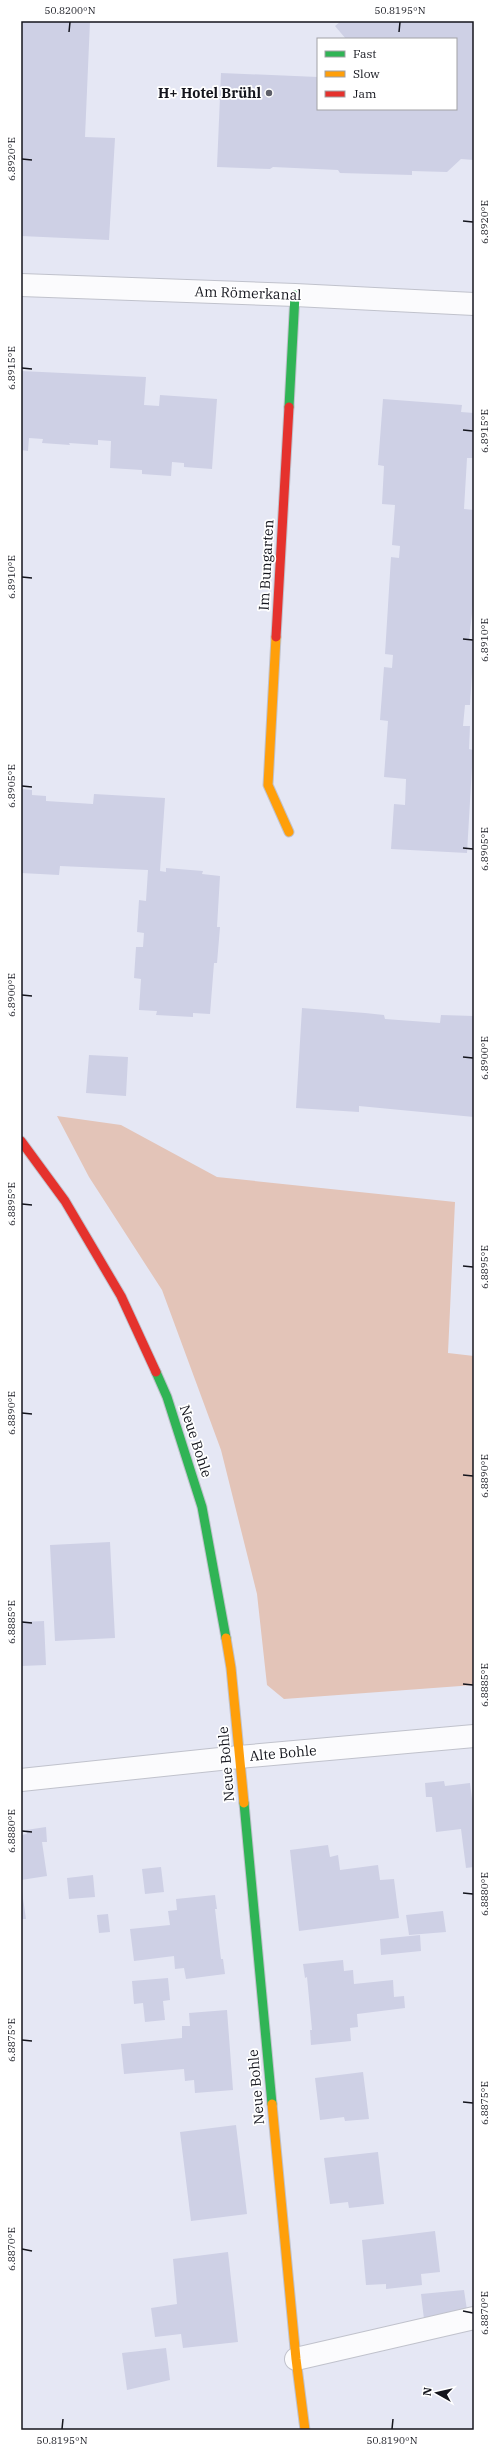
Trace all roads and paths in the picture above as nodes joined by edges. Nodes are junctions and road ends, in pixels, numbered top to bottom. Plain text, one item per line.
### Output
1 (21, 285) edge
2 (295, 295) junction
3 (474, 304) edge
4 (289, 832) dead end
5 (21, 1141) edge
6 (474, 1736) edge
7 (239, 1757) junction
8 (21, 1780) edge
9 (474, 2318) edge
10 (296, 2359) junction
11 (305, 2430) edge

1 - 2 street, Am Römerkanal
2 - 3 street, Am Römerkanal
2 - 4 street, Im Bungarten
5 - 7 street, Neue Bohle
6 - 7 street, Alte Bohle
7 - 8 street, Alte Bohle
7 - 10 street, Neue Bohle
9 - 10 street
10 - 11 street, Neue Bohle

